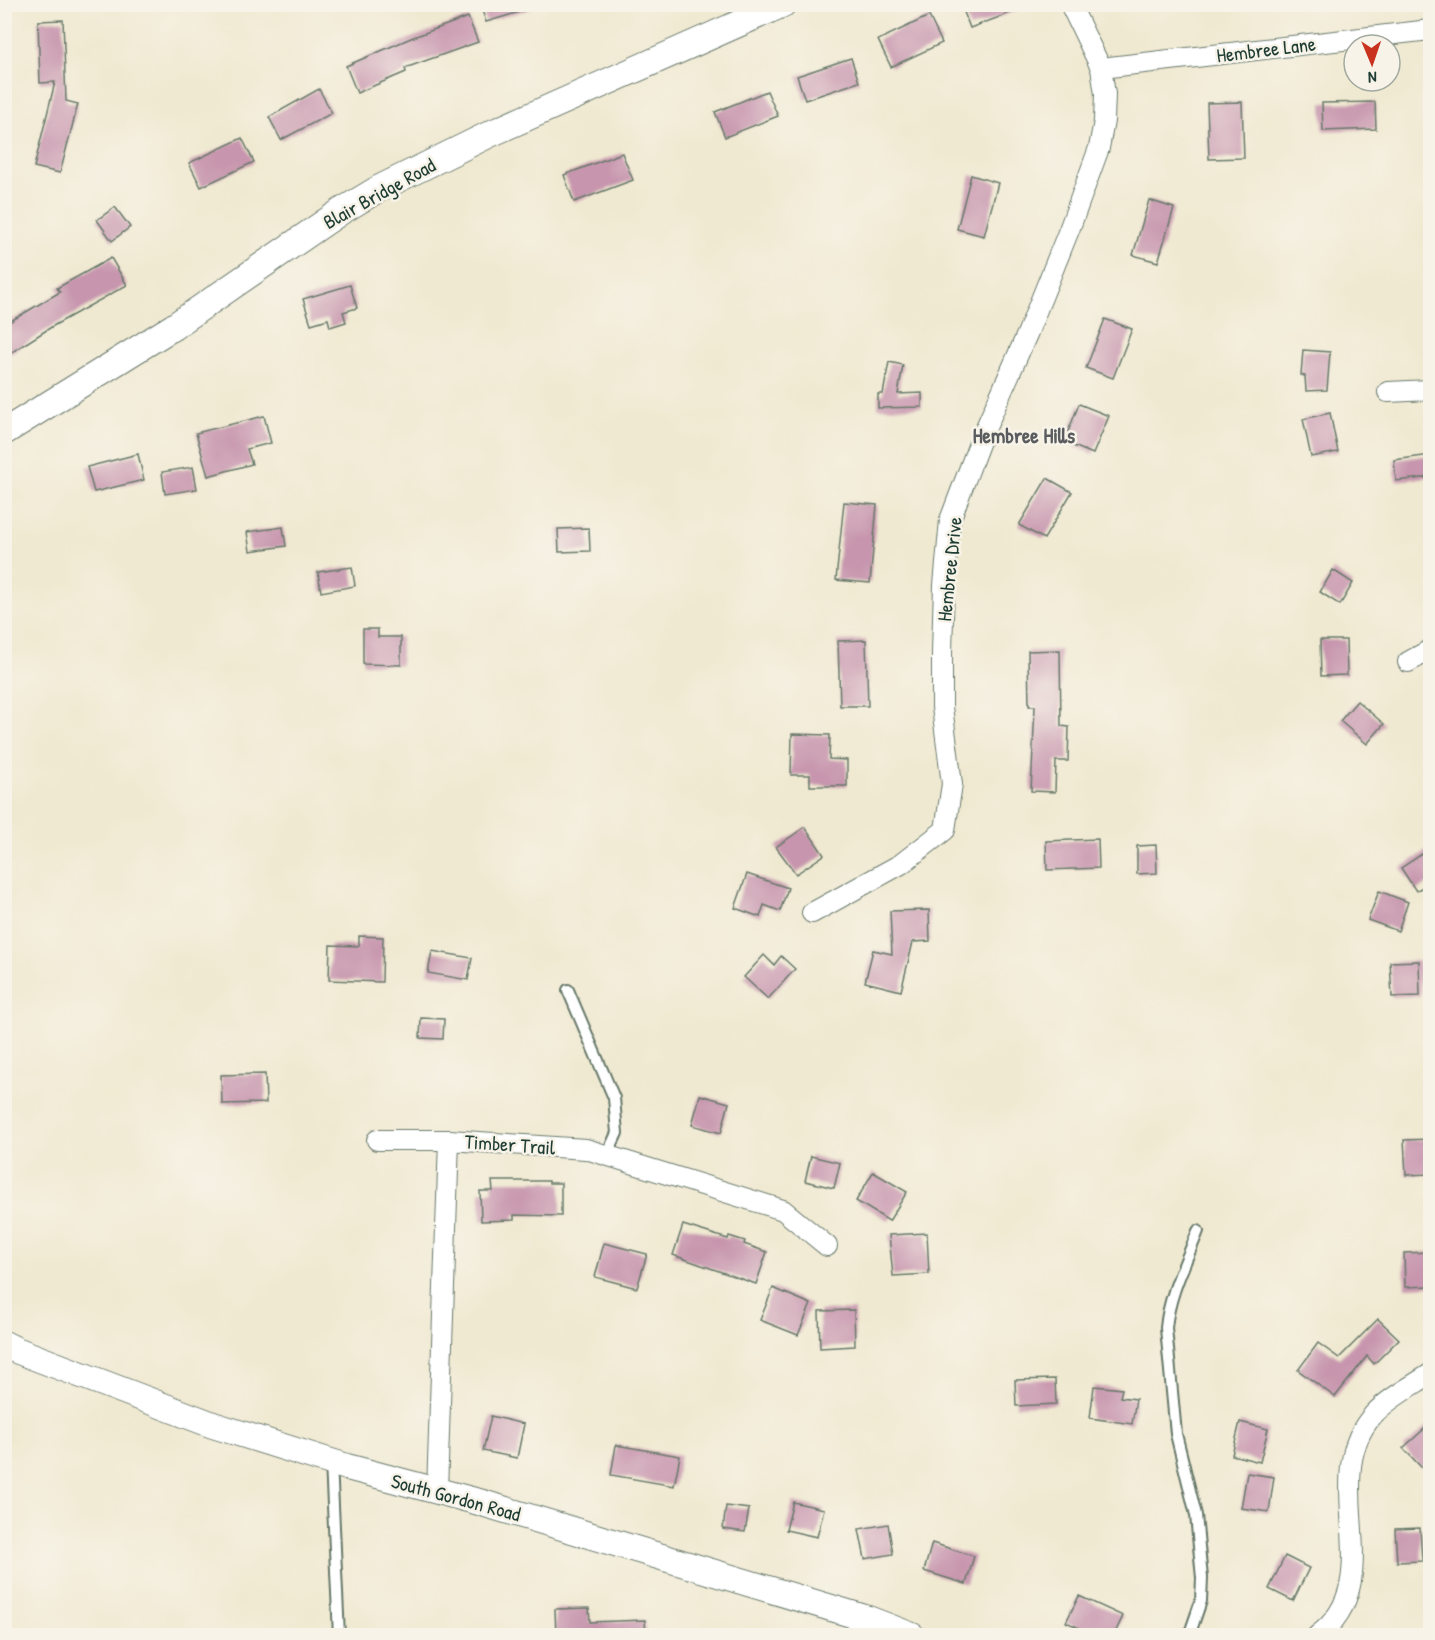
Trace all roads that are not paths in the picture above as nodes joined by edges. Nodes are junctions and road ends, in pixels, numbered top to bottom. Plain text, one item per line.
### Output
1 (783, 4) edge
2 (1070, 4) edge
3 (1431, 30) edge
4 (1101, 68) junction
5 (1431, 390) edge
6 (1388, 392) dead end
7 (4, 432) edge
8 (1431, 650) edge
9 (1408, 662) dead end
10 (812, 913) dead end
11 (568, 990) dead end
12 (377, 1140) dead end
13 (449, 1140) junction
14 (607, 1155) junction
15 (1198, 1231) dead end
16 (827, 1246) dead end
17 (4, 1344) edge
18 (1431, 1374) edge
19 (330, 1462) junction
20 (437, 1491) junction
21 (339, 1635) edge
22 (912, 1635) edge
23 (1189, 1635) edge
24 (1317, 1635) edge

1 - 7 street, Blair Bridge Road
2 - 4 street, Hembree Drive
3 - 4 street, Hembree Lane
4 - 10 street, Hembree Drive
5 - 6 street
8 - 9 street
11 - 14 lane
12 - 13 street
13 - 14 street, Timber Trail
13 - 20 street, Timber Trail
14 - 16 street, Timber Trail
15 - 23 lane
17 - 19 street, South Gordon Road
18 - 24 street
19 - 20 street, South Gordon Road
19 - 21 lane
20 - 22 street, South Gordon Road

